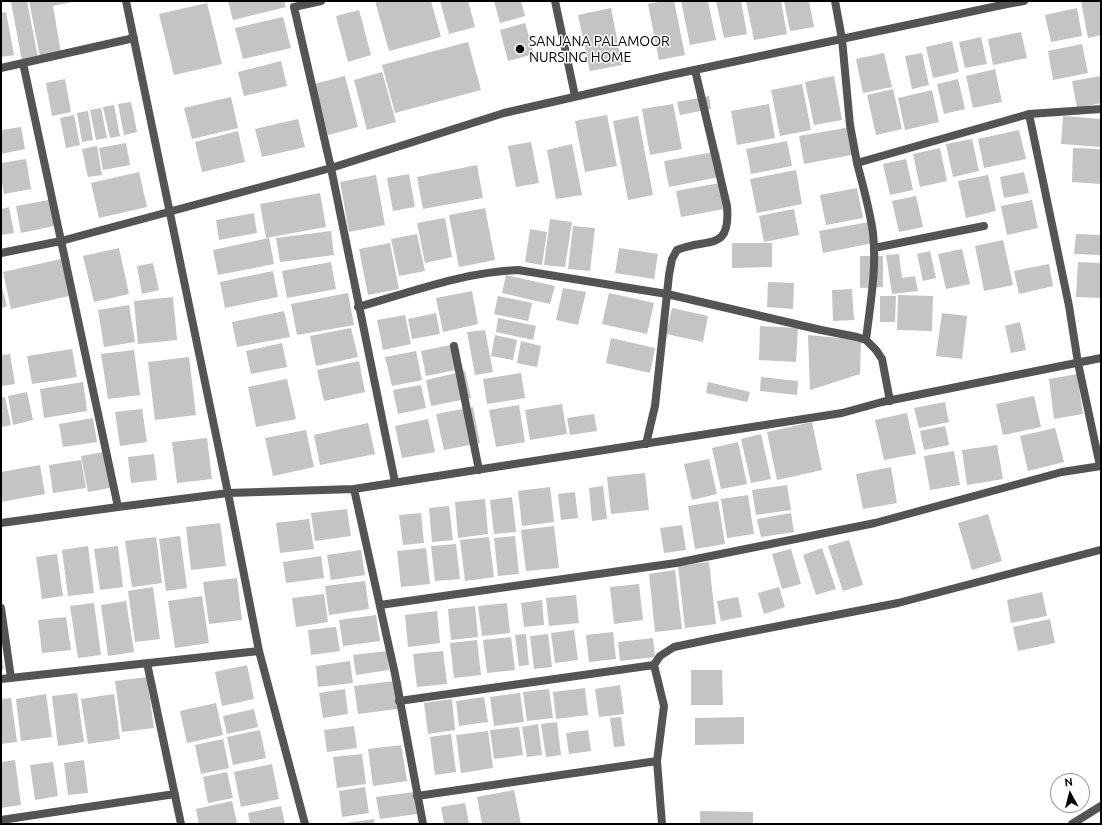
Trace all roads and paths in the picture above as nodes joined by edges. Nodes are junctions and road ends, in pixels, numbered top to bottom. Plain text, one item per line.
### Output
1 (126, 1) edge
2 (321, 1) edge
3 (555, 1) edge
4 (835, 1) edge
5 (1024, 1) edge
6 (1007, 2) edge
7 (293, 4) edge
8 (134, 38) junction
9 (842, 39) junction
10 (23, 63) junction
11 (1, 68) edge
12 (695, 70) junction
13 (575, 96) junction
14 (1101, 109) edge
15 (1030, 114) junction
16 (857, 164) junction
17 (331, 168) junction
18 (170, 212) junction
19 (984, 226) dead end
20 (61, 241) junction
21 (874, 248) junction
22 (1, 253) edge
23 (667, 294) junction
24 (358, 307) junction
25 (866, 340) junction
26 (454, 346) dead end
27 (1101, 356) edge
28 (1078, 363) junction
29 (890, 401) junction
30 (646, 444) junction
31 (1101, 466) edge
32 (479, 470) junction
33 (395, 482) junction
34 (354, 489) junction
35 (228, 493) junction
36 (118, 506) junction
37 (1, 523) edge
38 (1100, 550) edge
39 (380, 605) junction
40 (1, 608) edge
41 (259, 651) junction
42 (147, 663) junction
43 (654, 665) junction
44 (11, 678) junction
45 (1, 680) edge
46 (399, 701) junction
47 (657, 761) junction
48 (175, 794) junction
49 (417, 796) junction
50 (1101, 806) edge
51 (1, 820) edge
52 (181, 824) edge
53 (305, 824) edge
54 (423, 824) edge
55 (662, 824) edge
56 (1072, 824) edge

1 - 8 street
2 - 7 street
3 - 13 street
4 - 9 street
5 - 6 street
6 - 9 street
7 - 17 street
8 - 10 street
8 - 18 street
9 - 12 street
9 - 16 street
10 - 11 street
10 - 20 street
12 - 13 street
12 - 23 street
13 - 17 street
14 - 15 street
15 - 16 street
15 - 28 street
16 - 21 street
17 - 18 street
17 - 24 street
18 - 20 street
18 - 35 street
19 - 21 street
20 - 22 street
20 - 36 street
21 - 25 street
23 - 24 street
23 - 25 street
23 - 30 street
24 - 33 street
25 - 29 street
26 - 32 street
27 - 28 street
28 - 29 street
28 - 31 street
29 - 30 street
30 - 32 street
31 - 39 street
32 - 33 street
33 - 34 street
34 - 35 street
34 - 39 street
35 - 36 street
35 - 41 street
36 - 37 street
38 - 43 street
39 - 46 street
40 - 44 street
41 - 42 street
41 - 53 street
42 - 44 street
42 - 48 street
43 - 46 street
43 - 47 street
44 - 45 street
46 - 49 street
47 - 49 street
47 - 55 street
48 - 51 street
48 - 52 street
49 - 54 street
50 - 56 street

